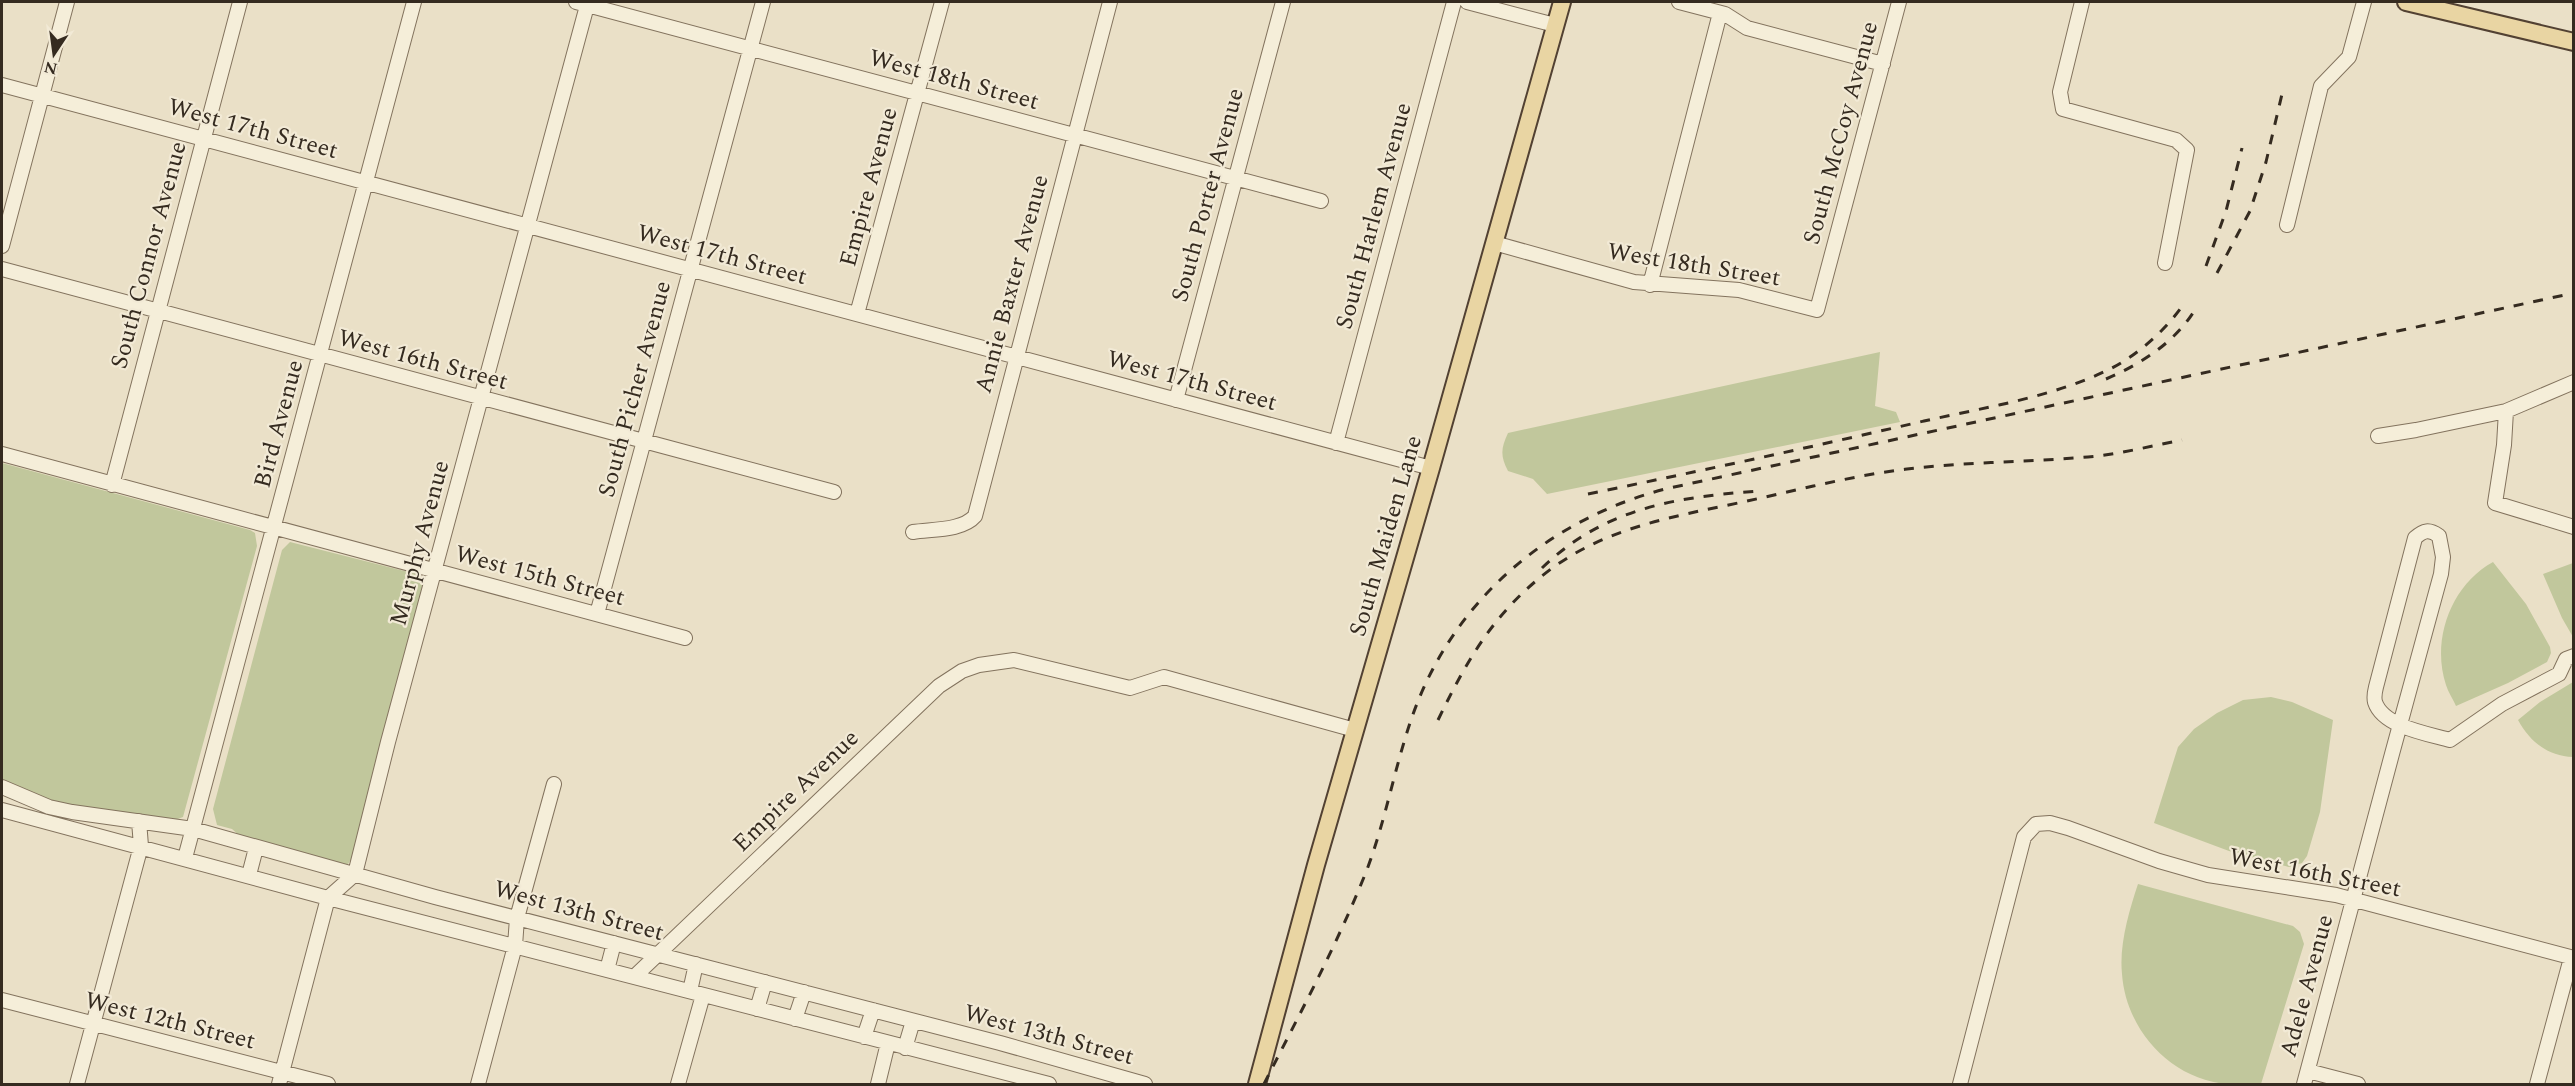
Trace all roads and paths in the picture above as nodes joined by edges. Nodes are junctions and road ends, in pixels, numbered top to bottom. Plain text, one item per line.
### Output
1 (67, 2) edge
2 (240, 2) edge
3 (414, 2) edge
4 (584, 2) edge
5 (763, 2) edge
6 (942, 2) edge
7 (1110, 2) edge
8 (1283, 2) edge
9 (1454, 2) edge
10 (1467, 2) edge
11 (1562, 2) edge
12 (1679, 2) edge
13 (1899, 2) edge
14 (2082, 2) edge
15 (2364, 2) edge
16 (2406, 2) edge
17 (1720, 12) junction
18 (1555, 26) junction
19 (2574, 42) edge
20 (750, 48) junction
21 (1883, 64) junction
22 (2, 86) edge
23 (917, 93) junction
24 (42, 96) junction
25 (1074, 135) junction
26 (203, 139) junction
27 (1235, 178) junction
28 (366, 182) junction
29 (1321, 201) dead end
30 (2287, 225) dead end
31 (528, 226) junction
32 (1494, 243) junction
33 (2, 246) edge
34 (2165, 263) dead end
35 (2, 269) edge
36 (691, 270) junction
37 (1650, 285) junction
38 (1817, 310) joint
39 (158, 311) junction
40 (857, 314) junction
41 (320, 355) junction
42 (1016, 357) junction
43 (2574, 382) edge
44 (482, 399) junction
45 (1176, 400) junction
46 (2506, 411) junction
47 (2378, 436) dead end
48 (644, 442) junction
49 (1336, 443) junction
50 (2, 454) edge
51 (1431, 468) junction
52 (112, 484) junction
53 (834, 492) dead end
54 (2574, 527) edge
55 (275, 528) junction
56 (913, 532) dead end
57 (436, 571) junction
58 (597, 614) junction
59 (686, 638) dead end
60 (2574, 656) edge
61 (2567, 674) edge
62 (2400, 726) junction
63 (1355, 730) junction
64 (554, 784) dead end
65 (2, 787) edge
66 (2, 810) edge
67 (139, 821) junction
68 (193, 829) junction
69 (141, 846) junction
70 (256, 848) junction
71 (185, 858) junction
72 (355, 874) junction
73 (249, 875) junction
74 (435, 897) junction
75 (328, 898) junction
76 (2354, 899) junction
77 (518, 918) junction
78 (426, 921) junction
79 (614, 943) junction
80 (515, 946) junction
81 (657, 954) junction
82 (2572, 958) edge
83 (696, 964) junction
84 (607, 970) junction
85 (634, 977) junction
86 (765, 982) junction
87 (804, 992) junction
88 (697, 993) junction
89 (2, 1000) edge
90 (757, 1009) junction
91 (873, 1010) junction
92 (795, 1020) junction
93 (913, 1021) junction
94 (93, 1024) junction
95 (864, 1037) junction
96 (888, 1043) junction
97 (905, 1048) junction
98 (2306, 1078) edge
99 (280, 1079) edge
100 (77, 1084) edge
101 (328, 1084) edge
102 (478, 1084) edge
103 (678, 1084) edge
104 (878, 1084) edge
105 (1049, 1084) edge
106 (1145, 1084) edge
107 (1257, 1084) edge
108 (1960, 1084) edge
109 (2358, 1084) edge
110 (2537, 1084) edge

1 - 24 street
2 - 26 street, South Connor Avenue
3 - 28 street, Bird Avenue
4 - 20 street, West 18th Street
4 - 31 street, Murphy Avenue
5 - 20 street, South Picher Avenue
6 - 23 street, Empire Avenue
7 - 25 street, Annie Baxter Avenue
8 - 27 street, South Porter Avenue
9 - 49 street, South Harlem Avenue
10 - 18 street
11 - 18 main road, South Maiden Lane
12 - 17 street
13 - 21 street, South McCoy Avenue
14 - 34 street
15 - 30 street
16 - 19 main road
17 - 21 street
17 - 37 street
18 - 32 main road, South Maiden Lane
20 - 23 street, West 18th Street
20 - 36 street, South Picher Avenue
21 - 38 street, South McCoy Avenue
22 - 24 street, West 17th Street
23 - 25 street, West 18th Street
23 - 40 street, Empire Avenue
24 - 26 street, West 17th Street
24 - 33 street
25 - 27 street, West 18th Street
25 - 42 street, Annie Baxter Avenue
26 - 28 street, West 17th Street
26 - 39 street, South Connor Avenue
27 - 29 street, West 18th Street
27 - 45 street, South Porter Avenue
28 - 31 street, West 17th Street
28 - 41 street, Bird Avenue
31 - 36 street, West 17th Street
31 - 44 street, Murphy Avenue
32 - 37 street, West 18th Street
32 - 51 main road, South Maiden Lane
35 - 39 street, West 16th Street
36 - 40 street, West 17th Street
36 - 48 street, South Picher Avenue
37 - 38 street, West 18th Street
39 - 41 street, West 16th Street
39 - 52 street, South Connor Avenue
40 - 42 street, West 17th Street
41 - 44 street, West 16th Street
41 - 55 street, Bird Avenue
42 - 45 street, West 17th Street
42 - 56 street, Annie Baxter Avenue
43 - 46 street
44 - 48 street, West 16th Street
44 - 57 street, Murphy Avenue
45 - 49 street, West 17th Street
46 - 47 street
46 - 54 street
48 - 53 street, West 16th Street
48 - 58 street, South Picher Avenue
49 - 51 street, West 17th Street
50 - 52 street, West 15th Street
51 - 63 main road, South Maiden Lane
52 - 55 street, West 15th Street
55 - 57 street, West 15th Street
55 - 68 street, Bird Avenue
57 - 58 street, West 15th Street
57 - 72 street, Murphy Avenue
58 - 59 street, West 15th Street
60 - 61 street
61 - 62 street
62 - 62 street
62 - 76 street, Adele Avenue
63 - 81 street, Empire Avenue
63 - 107 main road, South Maiden Lane
64 - 77 street
65 - 67 street, West 13th Street
66 - 69 street, West 13th Street
67 - 68 street, West 13th Street
67 - 69 street
68 - 70 street, West 13th Street
68 - 71 street, Bird Avenue
69 - 71 street, West 13th Street
69 - 94 street
70 - 72 street, West 13th Street
70 - 73 street
71 - 73 street, West 13th Street
72 - 74 street, West 13th Street
72 - 75 street
73 - 75 street, West 13th Street
74 - 77 street, West 13th Street
74 - 78 street
75 - 78 street, West 13th Street
75 - 99 street
76 - 82 street, West 16th Street
76 - 98 street, Adele Avenue
76 - 108 street, West 16th Street
77 - 79 street, West 13th Street
77 - 80 street
78 - 80 street, West 13th Street
79 - 81 street, West 13th Street
79 - 84 street
80 - 84 street, West 13th Street
80 - 102 street
81 - 83 street, West 13th Street
81 - 85 street, Empire Avenue
82 - 110 street
83 - 86 street, West 13th Street
83 - 88 street
84 - 85 street, West 13th Street
85 - 88 street, West 13th Street
86 - 87 street, West 13th Street
86 - 90 street
87 - 91 street, West 13th Street
87 - 92 street
88 - 90 street, West 13th Street
88 - 103 street
89 - 94 street, West 12th Street
90 - 92 street, West 13th Street
91 - 93 street, West 13th Street
91 - 95 street
92 - 95 street, West 13th Street
93 - 97 street
93 - 106 street, West 13th Street
94 - 99 street, West 12th Street
94 - 100 street
95 - 96 street, West 13th Street
96 - 97 street, West 13th Street
96 - 104 street
97 - 105 street, West 13th Street
98 - 109 street
99 - 101 street, West 12th Street

